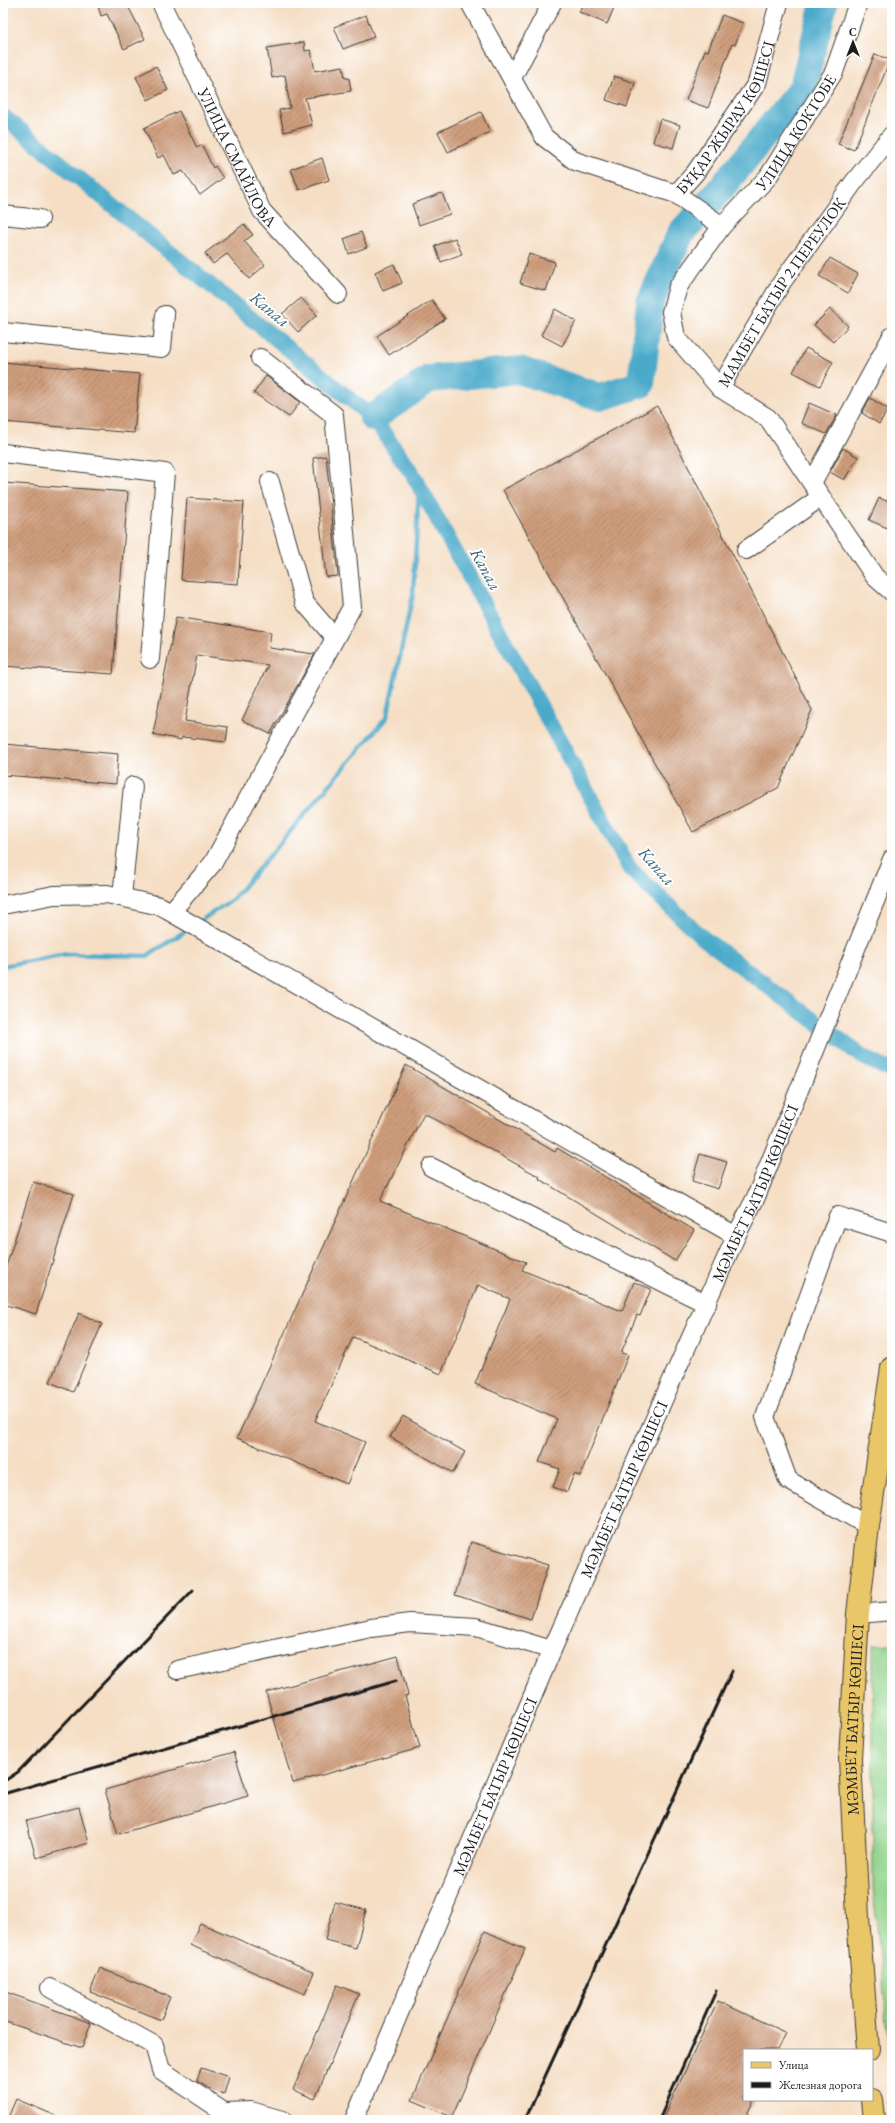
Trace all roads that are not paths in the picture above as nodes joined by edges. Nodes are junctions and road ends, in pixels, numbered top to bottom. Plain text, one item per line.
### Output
1 (161, 3) edge
2 (470, 3) edge
3 (552, 3) edge
4 (779, 3) edge
5 (858, 3) edge
6 (512, 78) junction
7 (892, 135) edge
8 (676, 194) junction
9 (3, 215) edge
10 (40, 219) dead end
11 (722, 226) junction
12 (338, 294) dead end
13 (165, 315) dead end
14 (3, 332) edge
15 (892, 336) edge
16 (260, 358) dead end
17 (720, 388) junction
18 (3, 453) edge
19 (270, 482) dead end
20 (817, 490) junction
21 (746, 550) dead end
22 (892, 592) edge
23 (335, 638) junction
24 (150, 659) dead end
25 (133, 786) dead end
26 (892, 859) edge
27 (122, 897) junction
28 (3, 905) edge
29 (178, 916) junction
30 (431, 1167) dead end
31 (892, 1233) edge
32 (736, 1236) junction
33 (707, 1304) junction
34 (892, 1368) edge
35 (885, 1452) edge
36 (868, 1526) junction
37 (892, 1611) edge
38 (858, 1614) junction
39 (552, 1650) junction
40 (177, 1670) dead end
41 (50, 1988) dead end
42 (868, 2049) edge
43 (872, 2101) edge
44 (224, 2116) edge
45 (282, 2120) edge
46 (354, 2120) edge
47 (874, 2120) edge

1 - 12 street, УЛИЦА СМАЙЛОВА
2 - 6 street, БҰҚАР ЖЫРАУ КӨШЕСІ
3 - 6 street
4 - 8 street, БҰҚАР ЖЫРАУ КӨШЕСІ
5 - 11 street, УЛИЦА КОКТОБЕ
6 - 8 street, БҰҚАР ЖЫРАУ КӨШЕСІ
7 - 17 street, МАМБЕТ БАТЫР 2 ПЕРЕУЛОК
8 - 11 street
9 - 10 street
11 - 17 street, УЛИЦА КОКТОБЕ
13 - 14 street
15 - 20 street
16 - 23 street
17 - 20 street, МАМБЕТ БАТЫР 2 ПЕРЕУЛОК
18 - 24 street
19 - 23 street
20 - 21 street
20 - 22 street, МАМБЕТ БАТЫР 2 ПЕРЕУЛОК
23 - 29 street
25 - 27 street
26 - 32 street, МӘМБЕТ БАТЫР КӨШЕСІ
27 - 28 street
27 - 29 street
29 - 32 street
30 - 33 street
31 - 36 street
32 - 33 street, МӘМБЕТ БАТЫР КӨШЕСІ
33 - 39 street, МӘМБЕТ БАТЫР КӨШЕСІ
34 - 35 main road, МӘМБЕТ БАТЫР КӨШЕСІ
35 - 36 main road, МӘМБЕТ БАТЫР КӨШЕСІ
36 - 38 main road, МӘМБЕТ БАТЫР КӨШЕСІ
37 - 38 street
38 - 42 main road, МӘМБЕТ БАТЫР КӨШЕСІ
39 - 40 street
39 - 46 street, МӘМБЕТ БАТЫР КӨШЕСІ
41 - 44 street
43 - 47 main road
44 - 45 street

